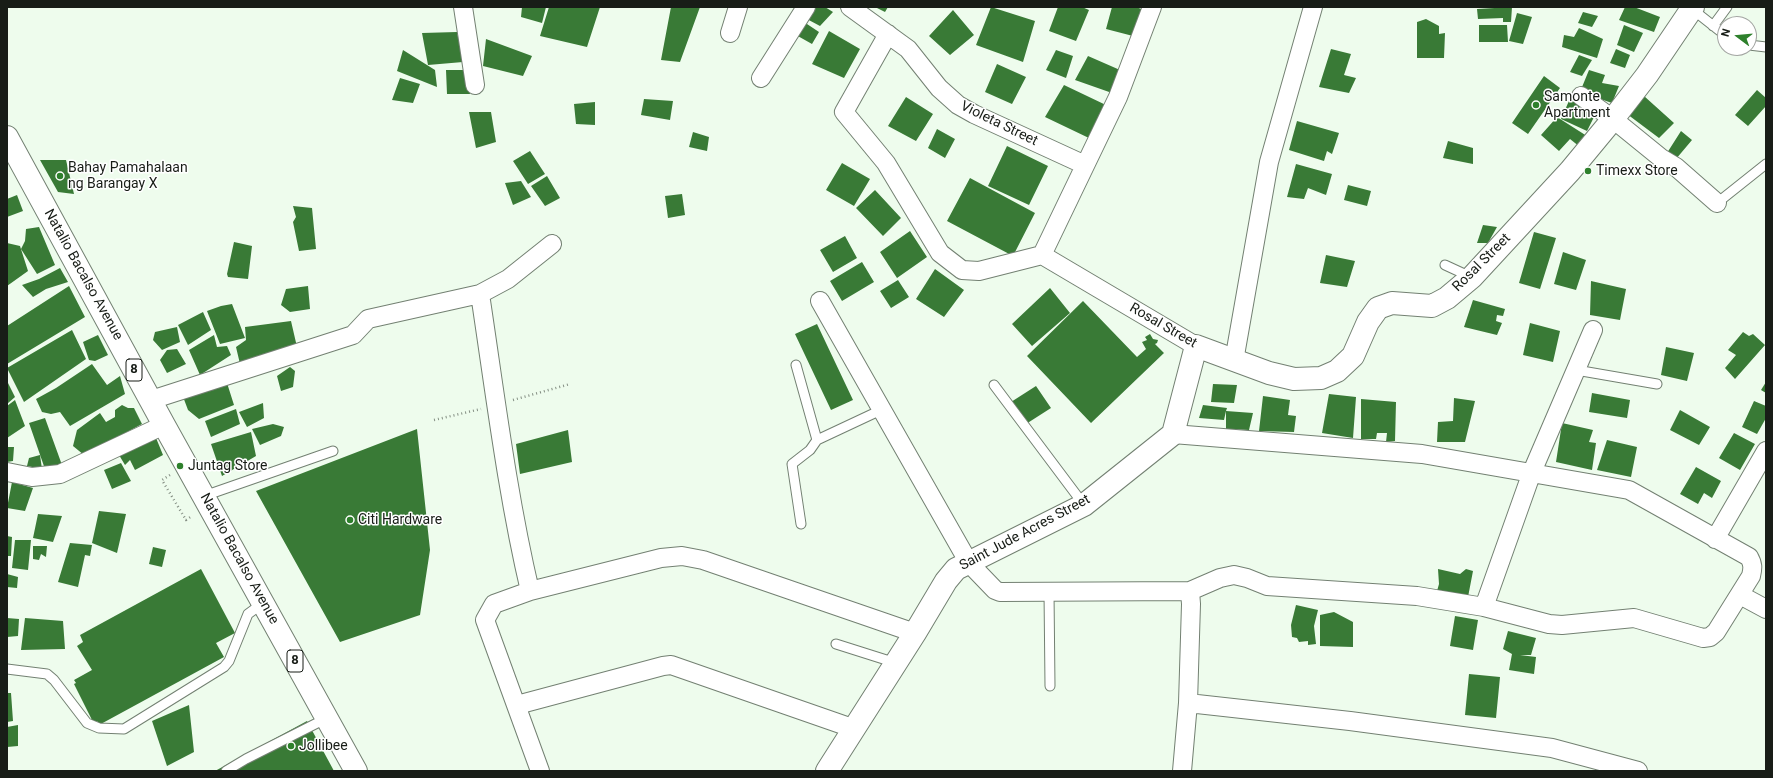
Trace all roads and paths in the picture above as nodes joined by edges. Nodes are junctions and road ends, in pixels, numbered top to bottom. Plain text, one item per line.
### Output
1 (463, 7) edge
2 (738, 7) edge
3 (806, 7) edge
4 (850, 7) edge
5 (1152, 7) edge
6 (1313, 7) edge
7 (1727, 7) edge
8 (1692, 8) edge
9 (1713, 26) junction
10 (1717, 29) edge
11 (730, 33) dead end
12 (888, 34) junction
13 (761, 78) dead end
14 (475, 85) dead end
15 (1582, 96) dead end
16 (1613, 119) junction
17 (7, 137) edge
18 (1766, 164) edge
19 (1086, 165) junction
20 (1717, 203) joint
21 (552, 244) dead end
22 (1042, 256) junction
23 (1445, 265) dead end
24 (1472, 277) junction
25 (480, 294) junction
26 (820, 301) dead end
27 (1593, 330) dead end
28 (1196, 346) junction
29 (1234, 361) junction
30 (796, 365) dead end
31 (1576, 370) junction
32 (1657, 384) dead end
33 (994, 386) dead end
34 (151, 400) junction
35 (881, 410) junction
36 (164, 425) junction
37 (1173, 434) junction
38 (817, 440) junction
39 (333, 452) dead end
40 (1765, 455) edge
41 (7, 472) edge
42 (1532, 472) junction
43 (162, 480) dead end
44 (204, 496) junction
45 (1084, 505) junction
46 (186, 520) dead end
47 (801, 524) dead end
48 (1715, 539) junction
49 (969, 563) junction
50 (530, 591) junction
51 (1190, 591) junction
52 (1049, 592) junction
53 (1740, 595) junction
54 (263, 603) junction
55 (1484, 607) junction
56 (1766, 609) edge
57 (915, 633) junction
58 (836, 644) dead end
59 (896, 663) junction
60 (7, 669) edge
61 (1050, 686) dead end
62 (1188, 703) junction
63 (517, 705) junction
64 (327, 718) junction
65 (855, 729) junction
66 (351, 769) edge
67 (226, 771) edge
68 (540, 771) edge
69 (827, 771) edge
70 (1182, 771) edge
71 (1638, 771) edge

1 - 14 street
2 - 11 street
3 - 13 street
4 - 12 street, Violeta Street
5 - 19 street
6 - 29 street
7 - 9 lane
8 - 9 lane
8 - 16 street, Rosal Street
9 - 10 lane
12 - 19 street, Violeta Street
12 - 22 street
15 - 16 street
16 - 20 street
16 - 24 street, Rosal Street
17 - 34 street, Natalio Bacalso Avenue / 8
18 - 20 lane
19 - 22 street
21 - 25 street
22 - 28 street, Rosal Street
23 - 24 lane
24 - 29 street, Rosal Street
25 - 34 street
25 - 50 street
26 - 35 street
27 - 31 street
28 - 29 street, Rosal Street
28 - 37 street
30 - 38 lane
31 - 32 lane
31 - 42 street
33 - 45 lane
34 - 36 street, Natalio Bacalso Avenue / 8
35 - 38 lane
35 - 49 street
36 - 41 street
36 - 44 street, Natalio Bacalso Avenue / 8
37 - 42 street
37 - 45 street, Saint Jude Acres Street
38 - 47 lane
39 - 44 lane
40 - 48 street
42 - 48 street
42 - 55 street
43 - 46 path
44 - 54 street, Natalio Bacalso Avenue / 8
45 - 49 street, Saint Jude Acres Street
48 - 53 street
49 - 52 street
49 - 57 street, Saint Jude Acres Street
50 - 57 street
50 - 63 street
51 - 52 street
51 - 55 street
51 - 62 street
52 - 61 lane
53 - 55 street
53 - 56 street
54 - 60 lane
54 - 64 street, Natalio Bacalso Avenue / 8
57 - 59 street, Saint Jude Acres Street
58 - 59 lane
59 - 65 street, Saint Jude Acres Street
62 - 70 street
62 - 71 street
63 - 65 street
63 - 68 street
64 - 66 street, Natalio Bacalso Avenue / 8
64 - 67 lane
65 - 69 street, Saint Jude Acres Street

